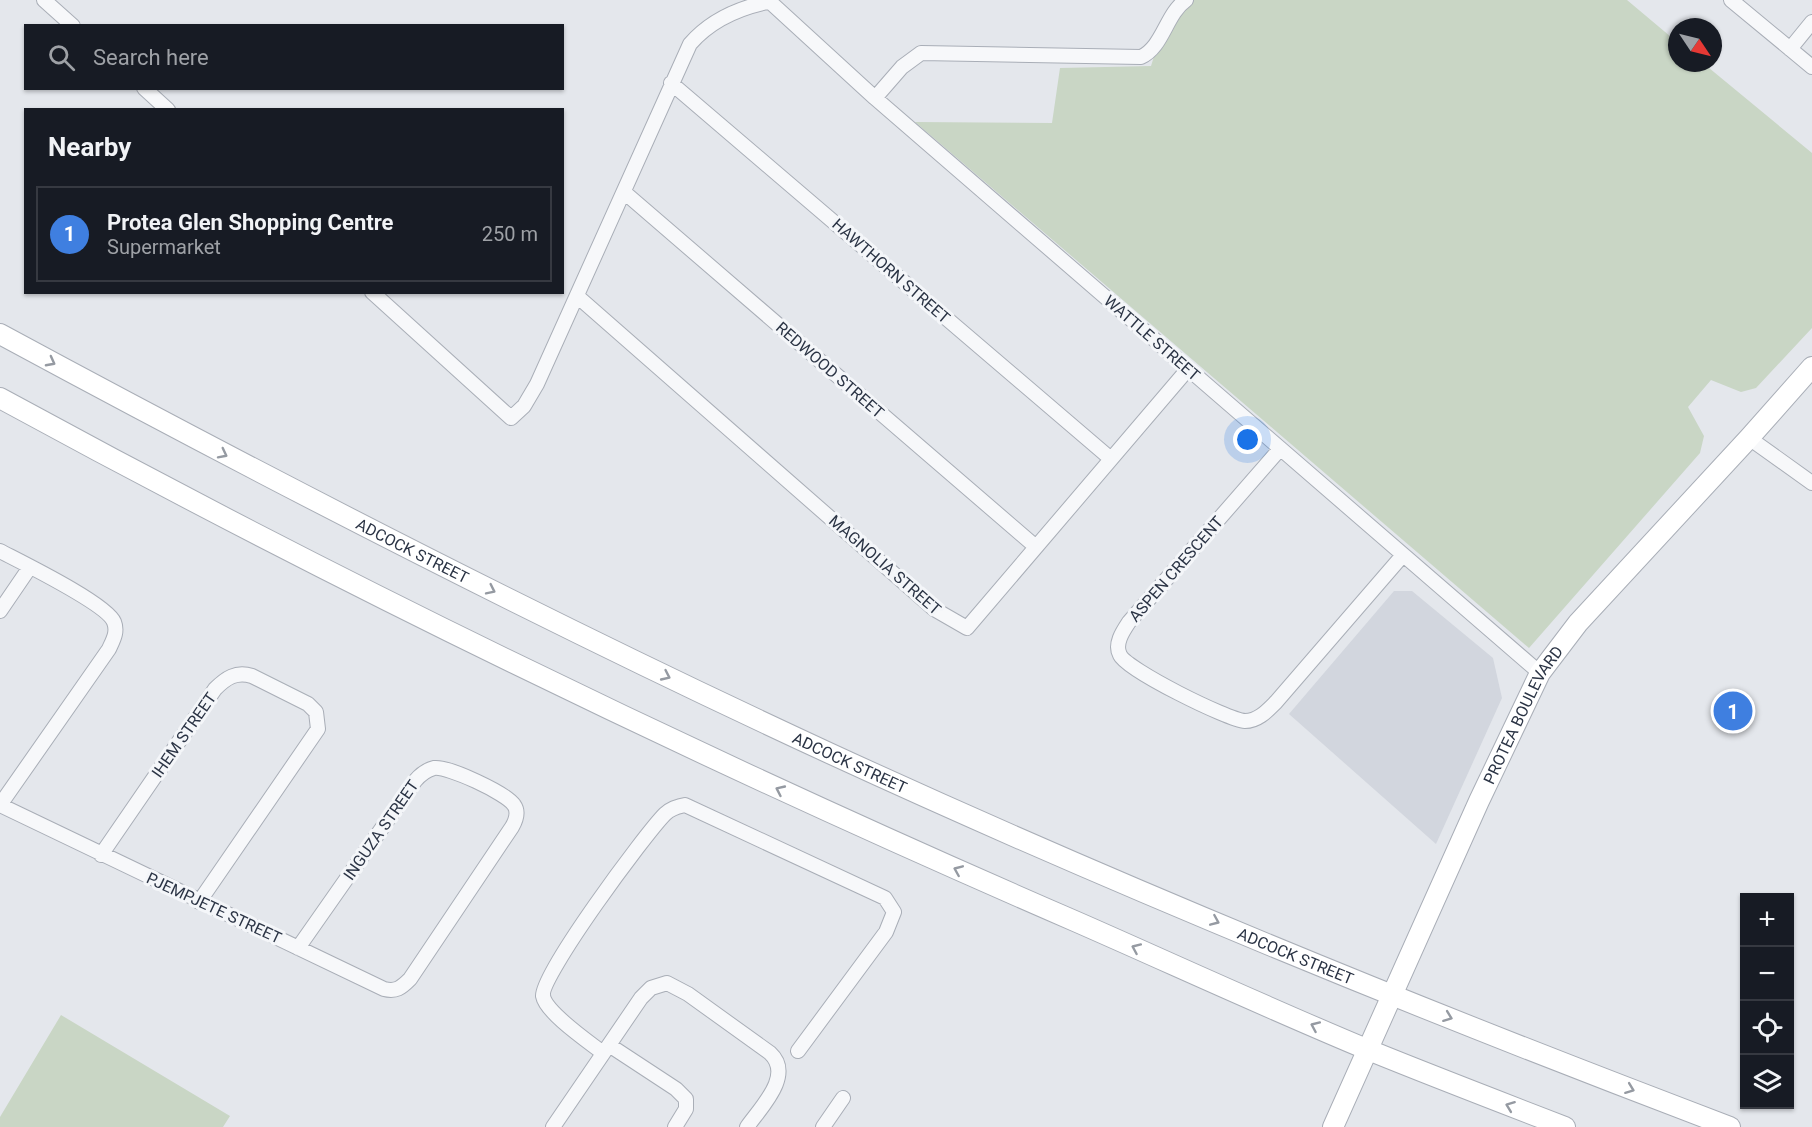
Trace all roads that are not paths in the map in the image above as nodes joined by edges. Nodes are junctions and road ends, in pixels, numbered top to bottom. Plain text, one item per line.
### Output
1 (44, 0) edge
2 (1186, 0) edge
3 (1731, 0) edge
4 (768, 1) edge
5 (1812, 22) edge
6 (71, 24) edge
7 (1790, 49) junction
8 (1812, 67) edge
9 (671, 83) junction
10 (146, 90) edge
11 (875, 98) junction
12 (166, 108) edge
13 (624, 192) junction
14 (374, 294) edge
15 (577, 296) junction
16 (0, 334) edge
17 (1812, 367) edge
18 (1188, 369) junction
19 (0, 398) edge
20 (1749, 438) junction
21 (1280, 449) junction
22 (1111, 459) junction
23 (1812, 483) edge
24 (1036, 548) junction
25 (0, 551) edge
26 (1403, 555) junction
27 (30, 567) junction
28 (0, 611) edge
29 (1540, 673) junction
30 (0, 805) edge
31 (101, 855) junction
32 (199, 902) junction
33 (298, 948) junction
34 (421, 964) joint
35 (1394, 996) junction
36 (606, 1049) junction
37 (1369, 1050) junction
38 (798, 1051) dead end
39 (843, 1098) dead end
40 (553, 1127) edge
41 (675, 1127) edge
42 (747, 1127) edge
43 (823, 1127) edge
44 (1333, 1127) edge
45 (1565, 1127) edge
46 (1730, 1127) edge

1 - 6 street
2 - 11 street
3 - 7 street
4 - 9 street
4 - 11 street, WATTLE STREET
5 - 7 street
7 - 8 street
9 - 13 street
9 - 22 street, HAWTHORN STREET
10 - 12 street
11 - 18 street, WATTLE STREET
13 - 15 street
13 - 24 street, REDWOOD STREET
14 - 15 street
15 - 24 street, MAGNOLIA STREET
16 -> 35 main road, ADCOCK STREET
17 - 20 main road, PROTEA BOULEVARD
18 - 21 street, WATTLE STREET
18 - 22 street, MAGNOLIA STREET
37 -> 19 main road
20 - 23 street
20 - 29 main road, PROTEA BOULEVARD
21 - 26 street, WATTLE STREET
21 - 26 street, ASPEN CRESCENT
22 - 24 street, MAGNOLIA STREET
25 - 27 street
26 - 29 street, WATTLE STREET
27 - 28 street
27 - 30 street
29 - 35 main road, PROTEA BOULEVARD
30 - 31 street, PJEMPJETE STREET
31 - 32 street, PJEMPJETE STREET
31 - 32 street, IHEM STREET
32 - 33 street, PJEMPJETE STREET
33 - 34 street, PJEMPJETE STREET
33 - 34 street, INGUZA STREET
35 - 37 main road, PROTEA BOULEVARD
35 -> 46 main road, ADCOCK STREET
36 - 38 street
36 - 40 street
36 - 41 street
36 - 42 street
37 - 44 main road, PROTEA BOULEVARD
45 -> 37 main road
39 - 43 street

